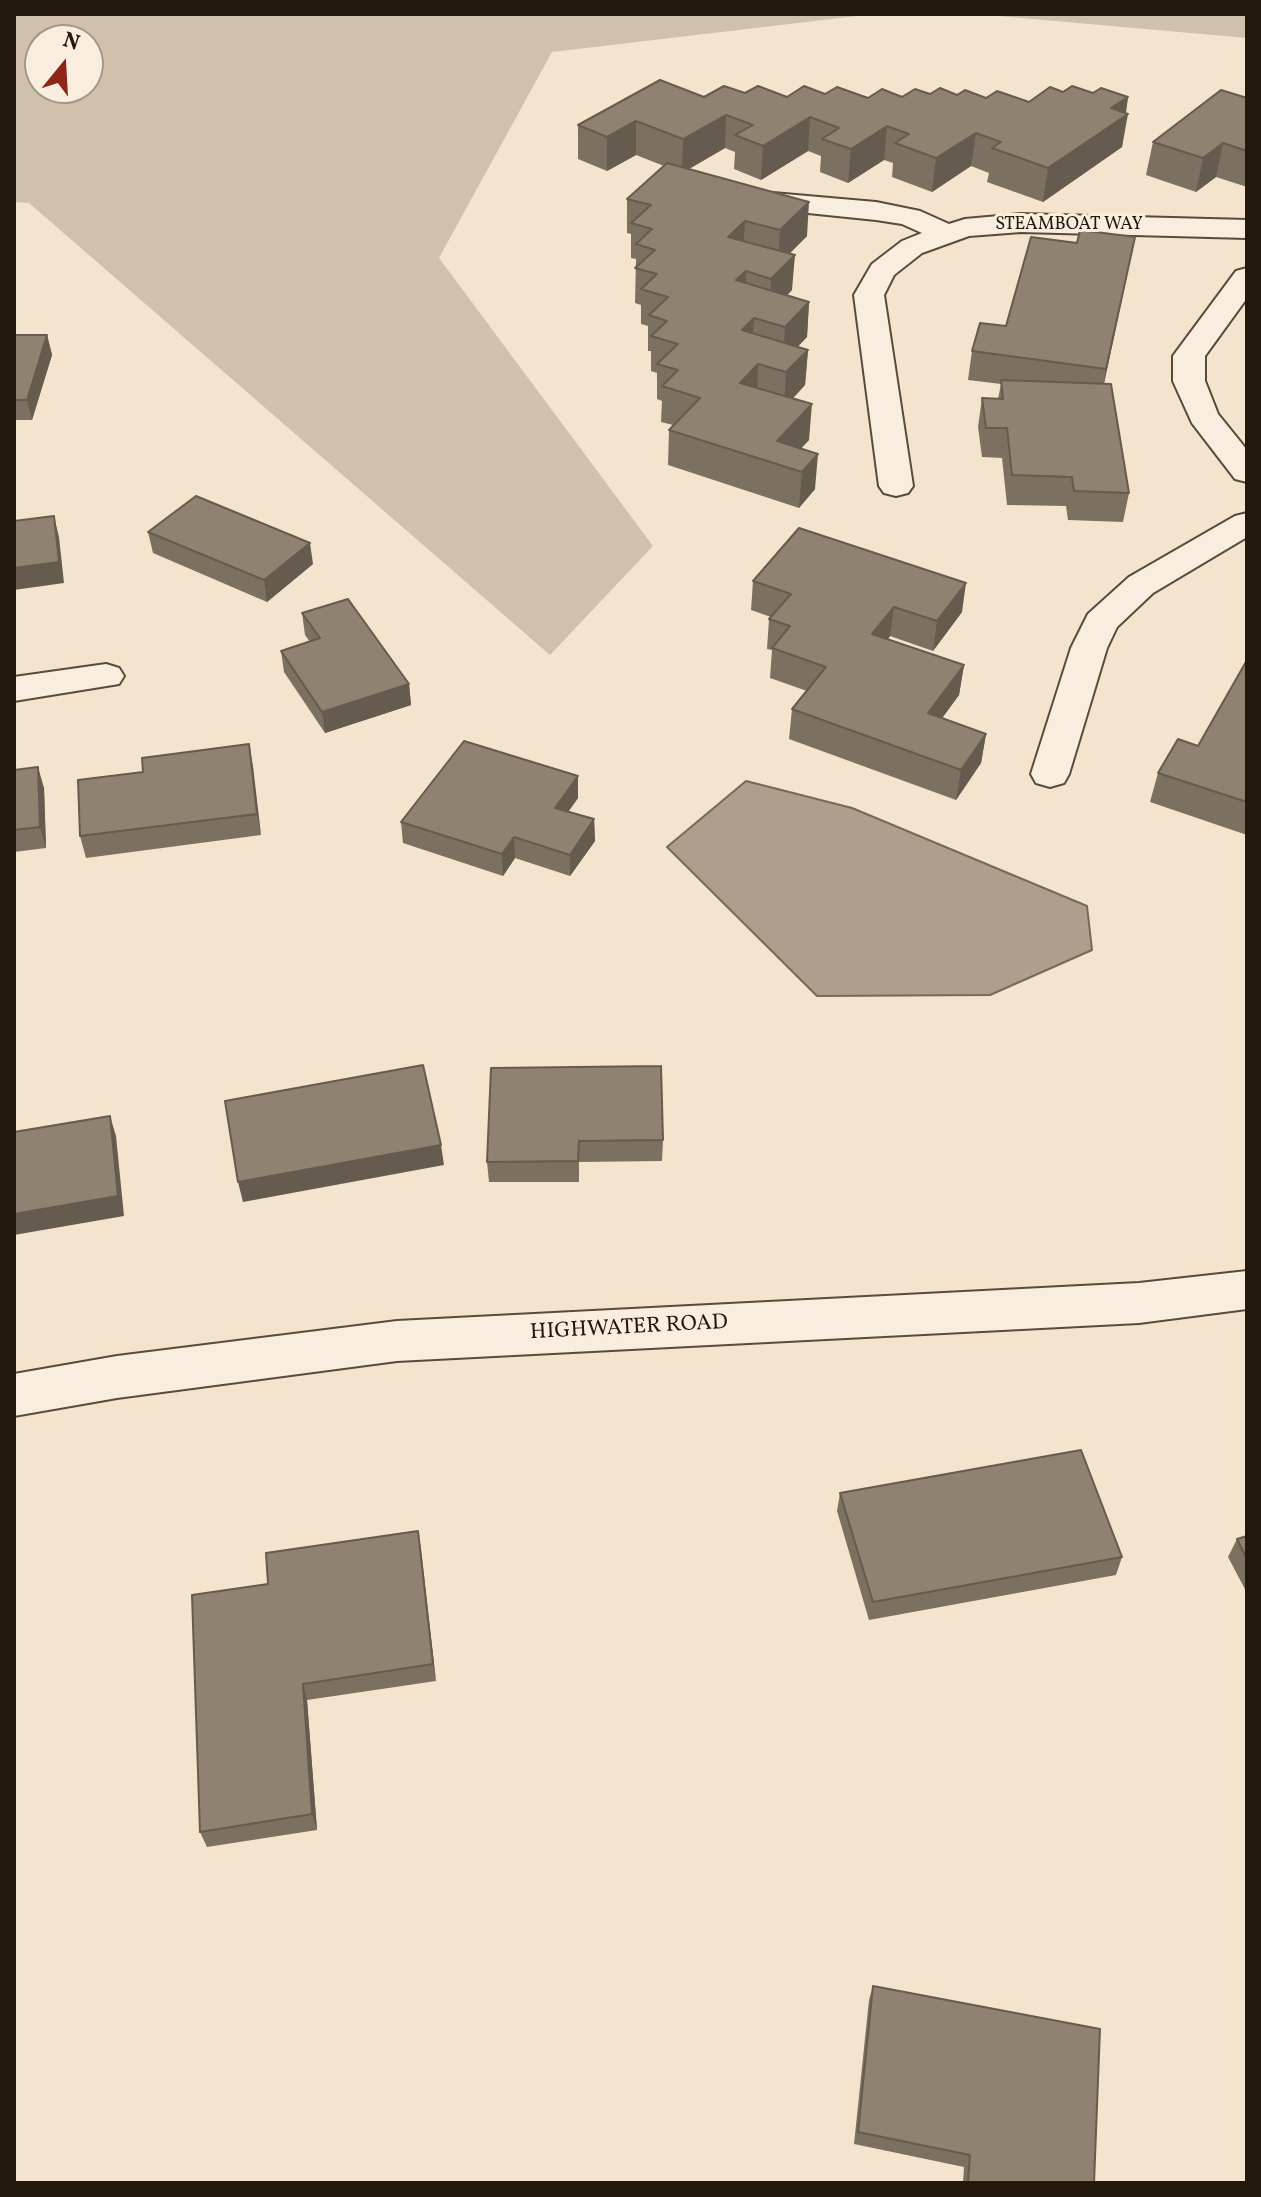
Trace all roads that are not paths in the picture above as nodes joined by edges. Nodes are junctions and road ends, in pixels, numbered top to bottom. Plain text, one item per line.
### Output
1 (729, 197) edge
2 (947, 234) junction
3 (1245, 236) edge
4 (1247, 277) edge
5 (1247, 472) edge
6 (896, 486) dead end
7 (1247, 523) edge
8 (106, 676) dead end
9 (14, 689) edge
10 (1050, 774) dead end
11 (1247, 1290) edge
12 (14, 1395) edge

1 - 2 street
2 - 3 street, STEAMBOAT WAY
2 - 6 street, STEAMBOAT WAY
4 - 5 street
7 - 10 street
8 - 9 street
11 - 12 street, HIGHWATER ROAD

